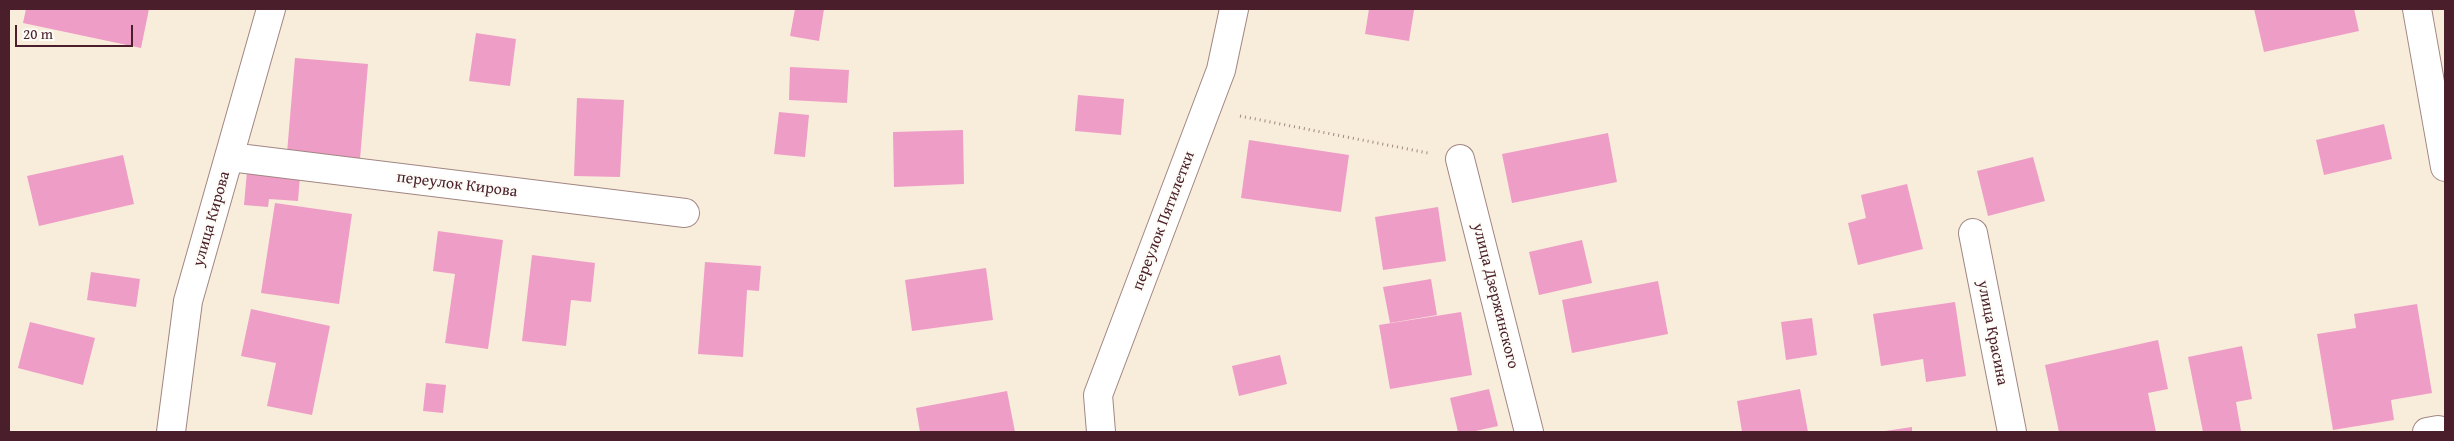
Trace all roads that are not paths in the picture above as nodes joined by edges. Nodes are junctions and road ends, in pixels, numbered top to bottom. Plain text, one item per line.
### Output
1 (271, 9) edge
2 (1234, 9) edge
3 (2418, 9) edge
4 (230, 157) junction
5 (1460, 160) road end
6 (2445, 167) edge
7 (685, 213) dead end
8 (1973, 233) dead end
9 (171, 432) edge
10 (1101, 432) edge
11 (1529, 432) edge
12 (2012, 432) edge
13 (2427, 432) edge
14 (2445, 432) edge

1 - 4 street, улица Кирова
2 - 10 street, переулок Пятилетки
3 - 6 street
4 - 7 street, переулок Кирова
4 - 9 street, улица Кирова
5 - 11 street, улица Дзержинского
8 - 12 street, улица Красина
13 - 14 street

